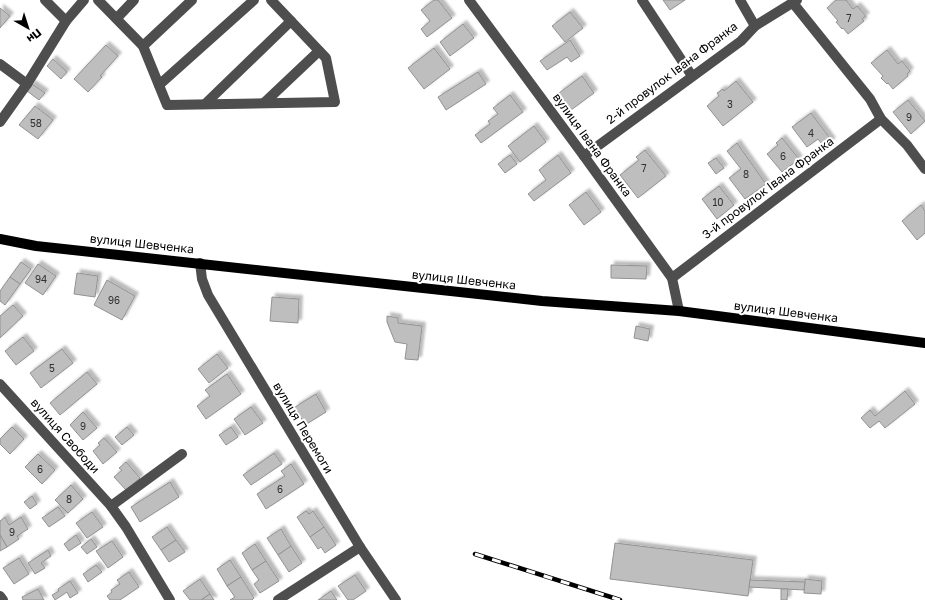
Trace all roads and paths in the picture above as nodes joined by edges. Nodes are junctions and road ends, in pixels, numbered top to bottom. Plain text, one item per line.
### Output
1 (45, 0) edge
2 (84, 0) edge
3 (98, 0) edge
4 (134, 0) edge
5 (192, 0) edge
6 (254, 0) edge
7 (271, 0) edge
8 (469, 0) edge
9 (642, 0) edge
10 (740, 0) edge
11 (795, 2) edge
12 (117, 18) junction
13 (66, 21) junction
14 (291, 21) junction
15 (755, 26) junction
16 (143, 46) junction
17 (319, 51) junction
18 (0, 64) edge
19 (692, 76) junction
20 (27, 84) junction
21 (159, 85) junction
22 (264, 103) junction
23 (205, 104) junction
24 (881, 119) junction
25 (0, 122) edge
26 (584, 156) junction
27 (925, 169) edge
28 (0, 239) edge
29 (200, 263) junction
30 (672, 278) junction
31 (679, 311) junction
32 (925, 343) edge
33 (0, 384) edge
34 (182, 454) dead end
35 (111, 506) junction
36 (360, 547) junction
37 (0, 596) edge
38 (3, 600) edge
39 (170, 600) edge
40 (278, 600) edge
41 (396, 600) edge

1 - 13 street
2 - 13 street
3 - 12 street
4 - 12 street
5 - 16 street
6 - 21 street
7 - 14 street
8 - 26 street, вулиця Івана Франка
9 - 19 street
10 - 15 street
11 - 15 street, 2-й провулок Івана Франка
11 - 24 street
12 - 16 street
13 - 20 street
14 - 17 street
14 - 23 street
15 - 19 street, 2-й провулок Івана Франка
16 - 21 street
17 - 22 street
17 - 22 street
18 - 20 street
19 - 26 street, 2-й провулок Івана Франка
20 - 25 street
21 - 23 street
22 - 23 street
24 - 27 street
24 - 30 street, 3-й провулок Івана Франка
26 - 30 street, вулиця Івана Франка
28 - 29 main road, вулиця Шевченка
29 - 31 main road, вулиця Шевченка
29 - 36 street, вулиця Перемоги
30 - 31 street, вулиця Івана Франка
31 - 32 main road, вулиця Шевченка
33 - 35 street, вулиця Свободи
34 - 35 street
35 - 39 street, вулиця Свободи
36 - 40 street
36 - 41 street, вулиця Перемоги
37 - 38 street

